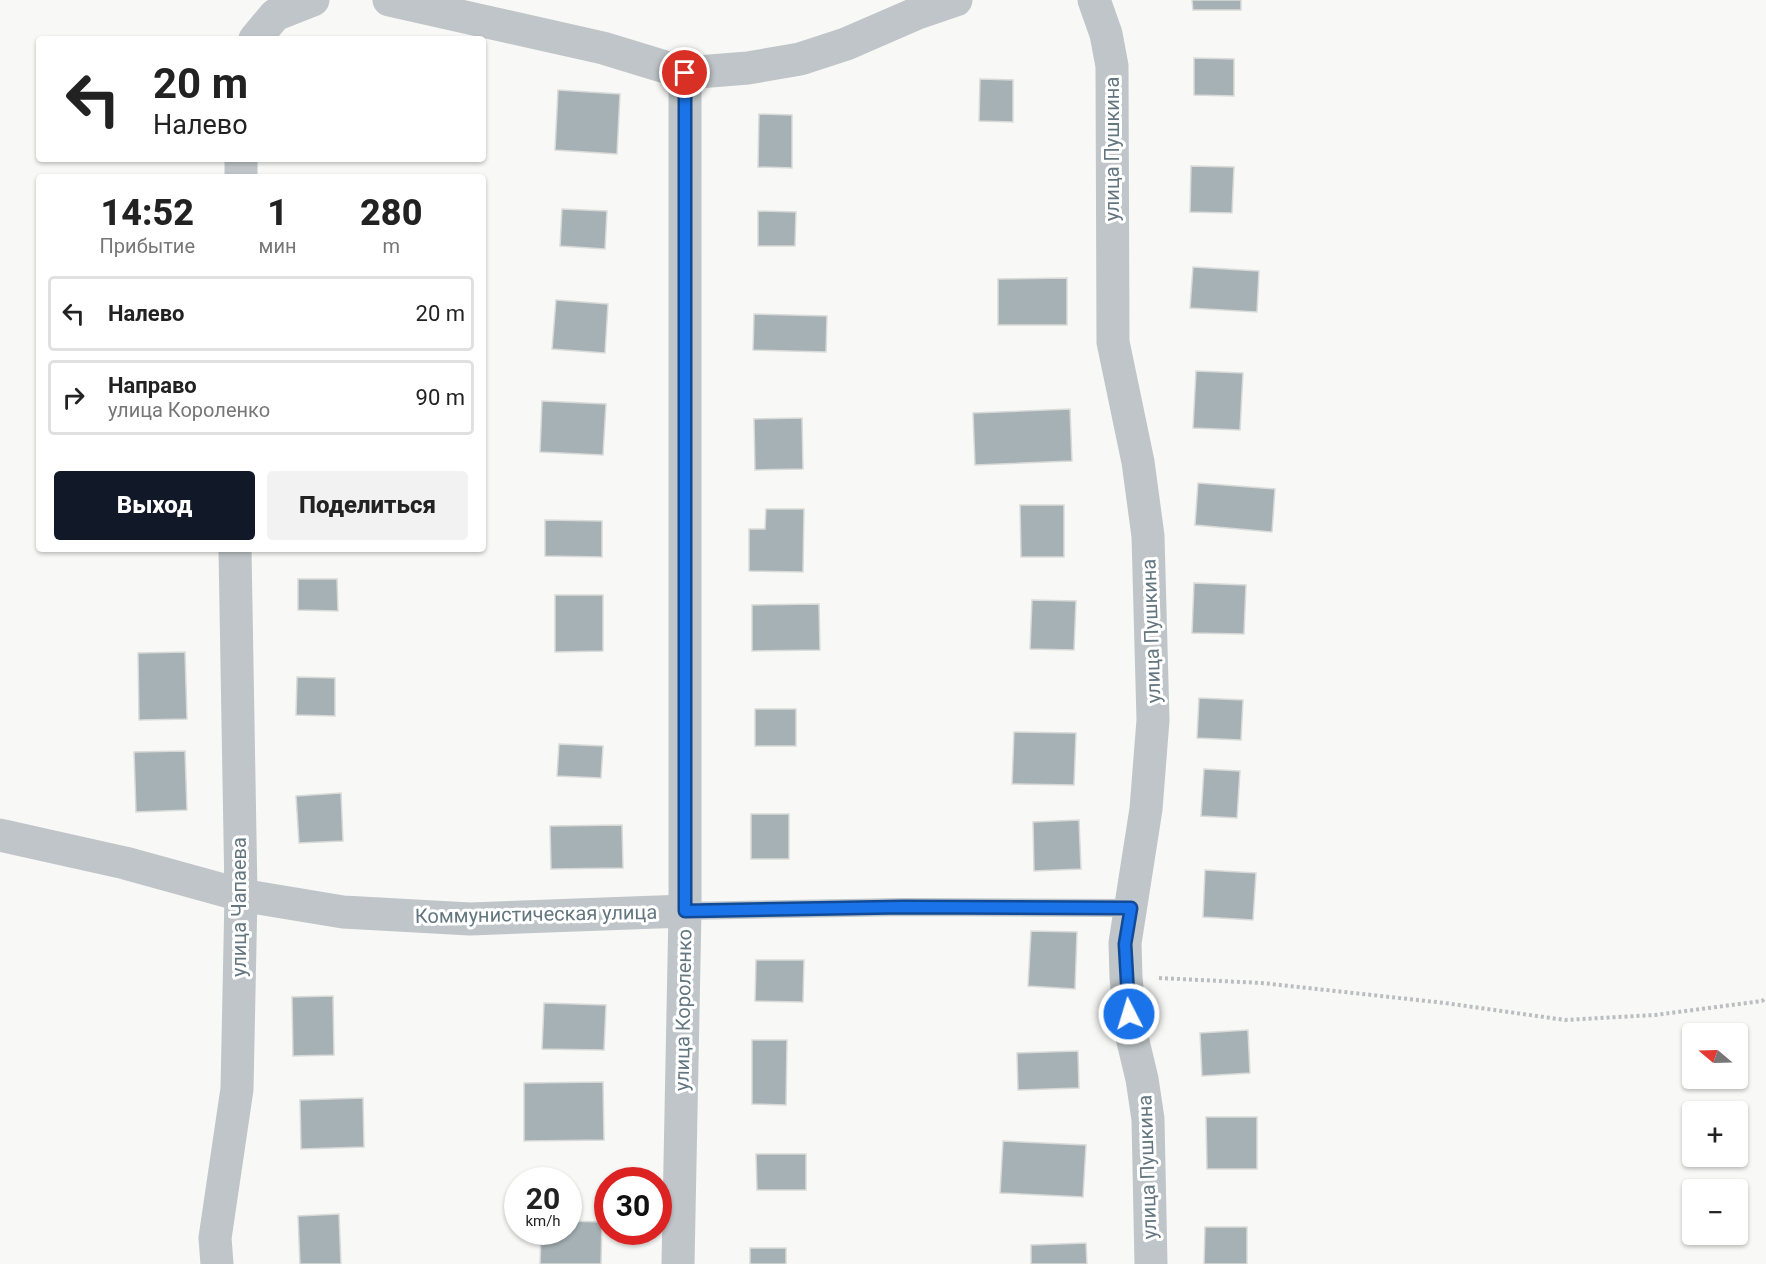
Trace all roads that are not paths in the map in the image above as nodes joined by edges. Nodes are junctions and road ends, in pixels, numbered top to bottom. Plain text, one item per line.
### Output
1 (313, 0) edge
2 (389, 0) edge
3 (956, 0) edge
4 (1093, 0) edge
5 (918, 7) edge
6 (258, 36) edge
7 (685, 73) junction
8 (235, 552) edge
9 (0, 835) edge
10 (241, 895) junction
11 (1131, 908) junction
12 (685, 911) junction
13 (217, 1264) edge
14 (678, 1264) edge
15 (1151, 1264) edge

1 - 6 street
2 - 7 street
3 - 5 street
4 - 11 street, улица Пушкина
5 - 7 street
7 - 12 street, улица Короленко
8 - 10 street, улица Чапаева
9 - 10 street, Коммунистическая улица
10 - 12 street, Коммунистическая улица
10 - 13 street, улица Чапаева
11 - 12 lane
11 - 15 street, улица Пушкина
12 - 14 street, улица Короленко

